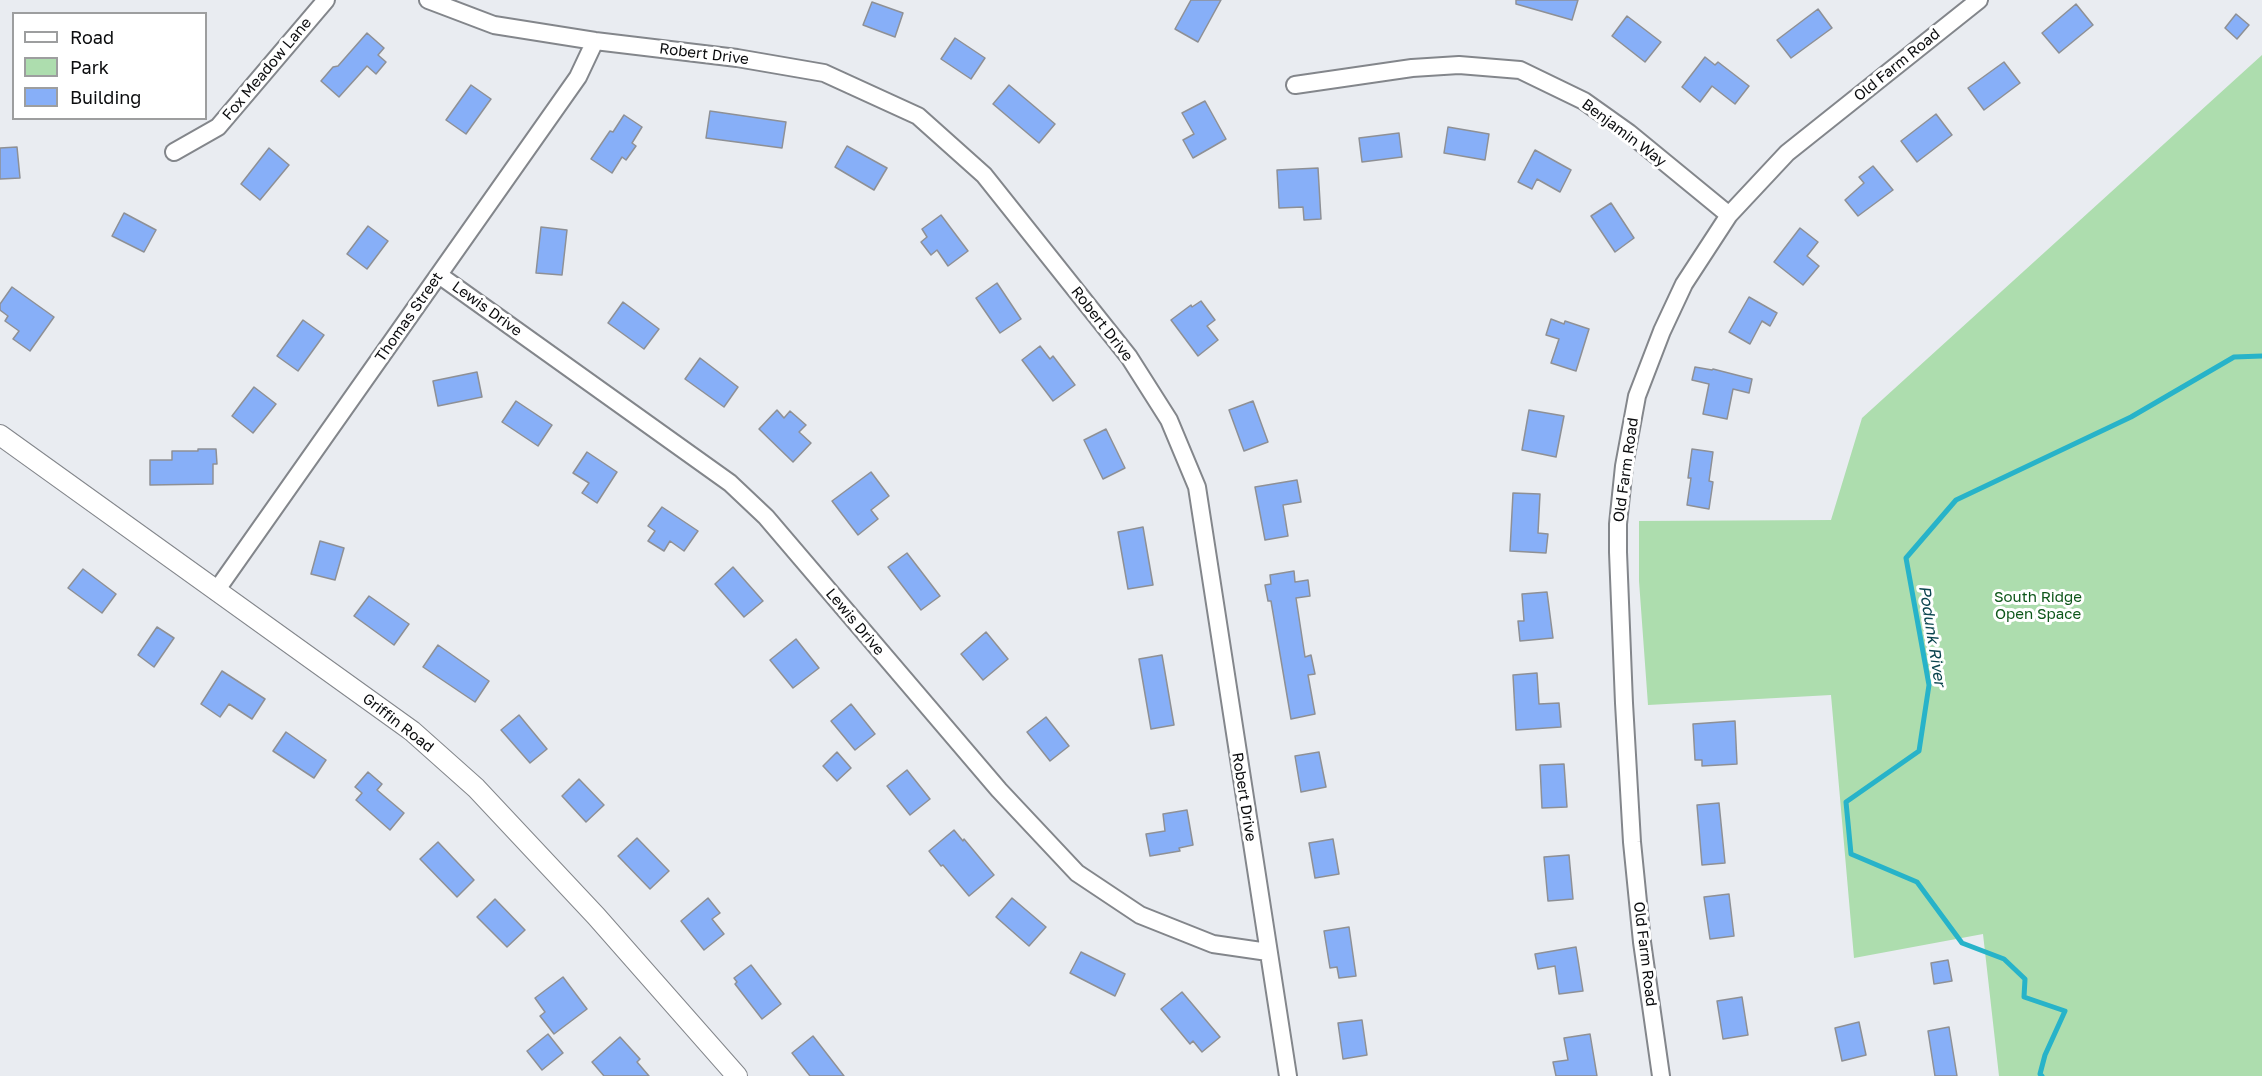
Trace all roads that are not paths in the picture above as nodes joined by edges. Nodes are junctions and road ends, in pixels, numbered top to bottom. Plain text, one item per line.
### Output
1 (326, 0) edge
2 (428, 0) edge
3 (1979, 0) edge
4 (595, 40) junction
5 (1295, 85) dead end
6 (174, 152) dead end
7 (1729, 215) junction
8 (439, 274) junction
9 (0, 435) edge
10 (216, 591) junction
11 (1268, 952) junction
12 (737, 1076) edge
13 (1288, 1076) edge
14 (1661, 1076) edge

1 - 6 street, Fox Meadow Lane
2 - 4 street, Robert Drive
3 - 7 street, Old Farm Road
4 - 8 street, Thomas Street
4 - 11 street, Robert Drive
5 - 7 street, Benjamin Way
7 - 14 street, Old Farm Road
8 - 10 street, Thomas Street
8 - 11 street, Lewis Drive
9 - 10 street, Griffin Road
10 - 12 street, Griffin Road
11 - 13 street, Robert Drive

